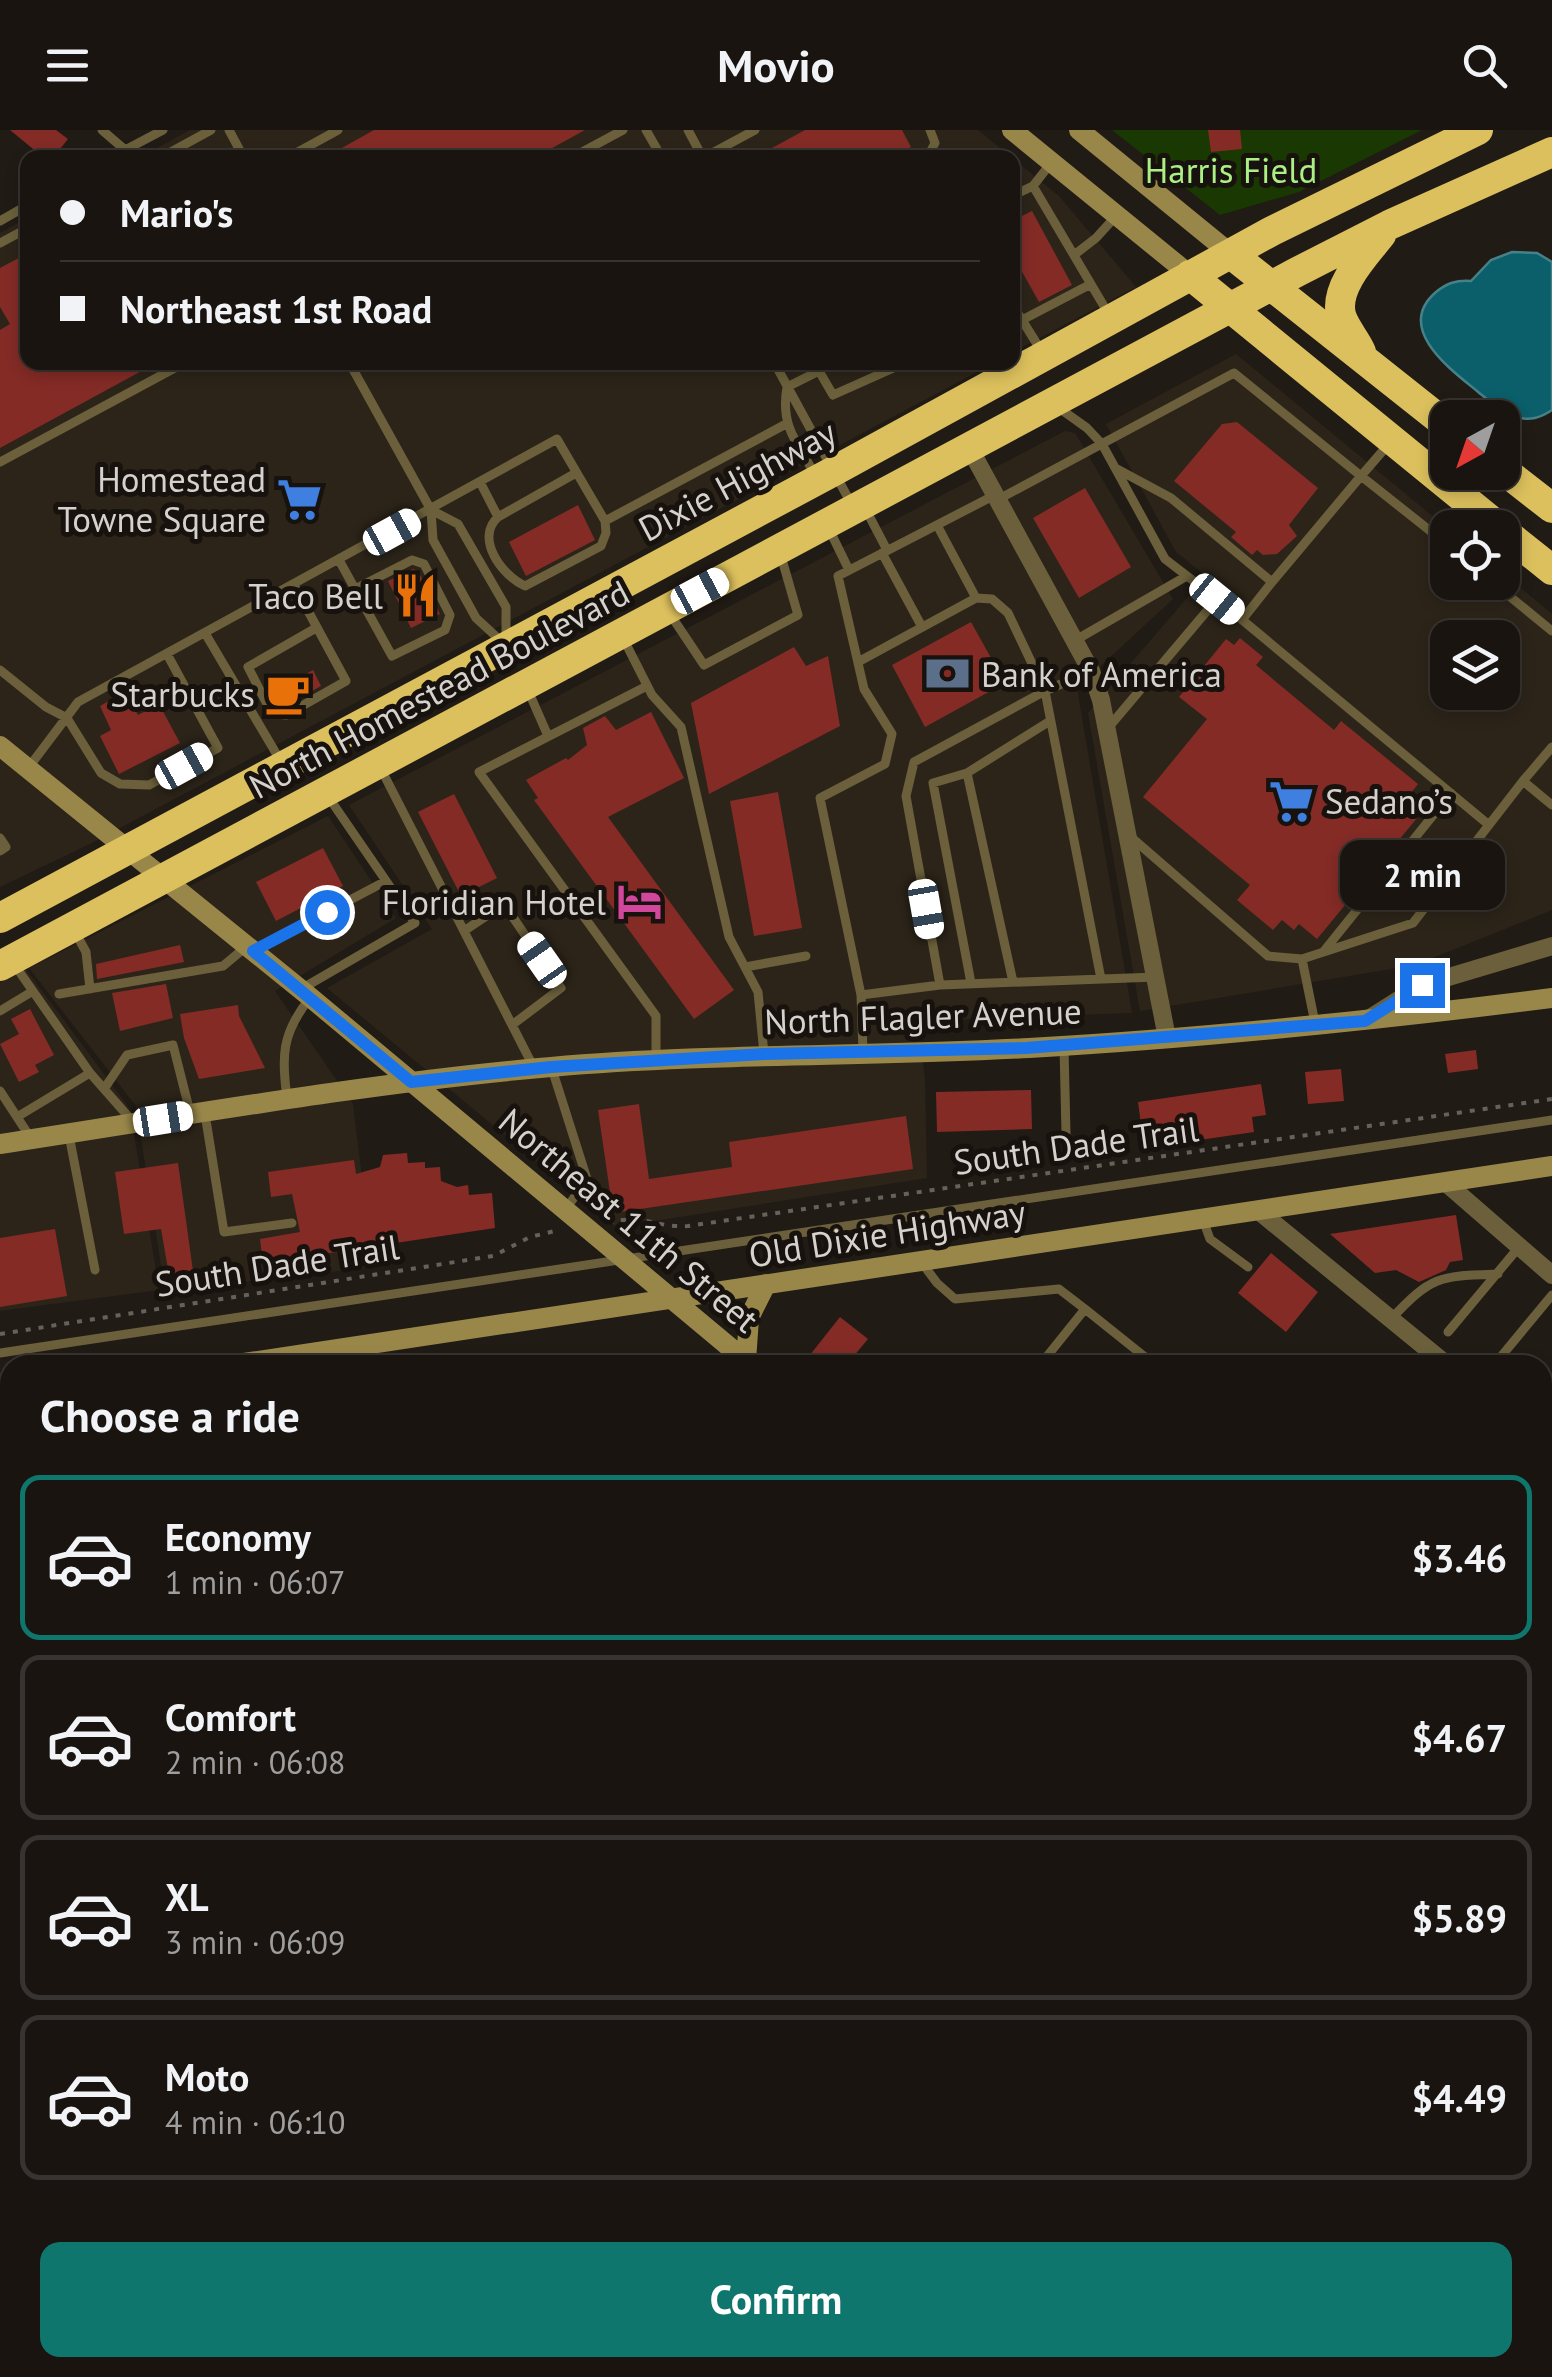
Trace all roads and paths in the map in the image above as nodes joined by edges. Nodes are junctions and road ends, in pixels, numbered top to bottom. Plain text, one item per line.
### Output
1 (102, 130) edge
2 (164, 130) edge
3 (211, 130) edge
4 (338, 130) edge
5 (622, 130) edge
6 (755, 130) edge
7 (1012, 130) edge
8 (1079, 130) edge
9 (1478, 130) edge
10 (124, 149) joint
11 (175, 150) edge
12 (302, 150) edge
13 (586, 150) edge
14 (718, 150) edge
15 (1552, 152) edge
16 (1052, 163) junction
17 (1033, 186) junction
18 (1020, 192) edge
19 (1116, 216) junction
20 (1389, 225) junction
21 (1231, 254) junction
22 (1074, 255) junction
23 (1190, 275) junction
24 (1091, 284) junction
25 (1271, 286) junction
26 (1230, 308) junction
27 (1112, 318) junction
28 (1020, 321) edge
29 (1020, 324) edge
30 (1044, 354) junction
31 (1366, 362) junction
32 (1020, 367) edge
33 (171, 370) edge
34 (353, 370) edge
35 (778, 370) edge
36 (812, 370) edge
37 (818, 370) edge
38 (890, 370) edge
39 (1015, 370) edge
40 (788, 387) junction
41 (1054, 403) junction
42 (1430, 412) edge
43 (786, 424) junction
44 (1392, 440) junction
45 (1102, 444) junction
46 (969, 448) junction
47 (0, 462) edge
48 (1115, 468) junction
49 (576, 473) junction
50 (826, 476) junction
51 (1361, 476) junction
52 (480, 482) junction
53 (1520, 482) edge
54 (996, 497) junction
55 (1551, 504) edge
56 (858, 506) junction
57 (431, 510) junction
58 (1478, 510) edge
59 (498, 517) junction
60 (604, 521) junction
61 (826, 523) junction
62 (937, 525) junction
63 (1430, 531) edge
64 (1520, 544) edge
65 (779, 548) junction
66 (884, 552) junction
67 (339, 560) junction
68 (849, 570) junction
69 (1552, 570) edge
70 (1185, 576) junction
71 (1272, 582) junction
72 (294, 585) junction
73 (354, 589) junction
74 (976, 598) junction
75 (1217, 599) junction
76 (1514, 600) edge
77 (666, 609) junction
78 (1242, 620) junction
79 (922, 627) junction
80 (316, 628) junction
81 (1552, 631) edge
82 (205, 633) junction
83 (620, 633) junction
84 (1074, 641) junction
85 (506, 647) junction
86 (168, 654) junction
87 (858, 662) junction
88 (0, 670) edge
89 (1091, 671) junction
90 (526, 684) junction
91 (647, 686) junction
92 (1045, 692) junction
93 (67, 718) junction
94 (1050, 720) junction
95 (1108, 728) junction
96 (548, 736) junction
97 (0, 746) edge
98 (1552, 746) edge
99 (378, 764) junction
100 (284, 766) junction
101 (28, 769) junction
102 (967, 773) junction
103 (1523, 781) junction
104 (325, 792) junction
105 (1451, 794) junction
106 (1552, 805) edge
107 (1489, 825) junction
108 (1130, 837) junction
109 (0, 838) edge
110 (127, 850) junction
111 (0, 851) edge
112 (163, 879) junction
113 (386, 881) junction
114 (0, 918) edge
115 (73, 927) junction
116 (464, 931) junction
117 (1552, 946) edge
118 (250, 948) junction
119 (1322, 953) junction
120 (806, 956) dead end
121 (1302, 959) junction
122 (6, 962) edge
123 (745, 968) junction
124 (1101, 978) junction
125 (1156, 978) junction
126 (1013, 982) junction
127 (970, 983) junction
128 (940, 984) junction
129 (90, 989) junction
130 (33, 991) junction
131 (306, 993) junction
132 (60, 994) dead end
133 (860, 996) junction
134 (1552, 998) edge
135 (0, 1011) edge
136 (1365, 1021) junction
137 (512, 1025) junction
138 (1315, 1025) junction
139 (1167, 1038) junction
140 (1064, 1046) junction
141 (862, 1052) junction
142 (764, 1054) junction
143 (656, 1061) junction
144 (542, 1068) junction
145 (90, 1072) junction
146 (411, 1082) junction
147 (104, 1089) junction
148 (0, 1091) edge
149 (287, 1099) junction
150 (1552, 1100) edge
151 (198, 1113) junction
152 (17, 1117) junction
153 (1552, 1120) edge
154 (134, 1124) junction
155 (68, 1134) junction
156 (1066, 1134) dead end
157 (31, 1139) junction
158 (0, 1144) edge
159 (1552, 1166) edge
160 (1445, 1182) junction
161 (566, 1209) junction
162 (1260, 1212) junction
163 (1202, 1218) junction
164 (608, 1223) dead end
165 (292, 1224) dead end
166 (558, 1230) dead end
167 (1520, 1247) junction
168 (625, 1259) junction
169 (920, 1261) junction
170 (1248, 1267) dead end
171 (95, 1270) dead end
172 (1498, 1274) junction
173 (1552, 1275) edge
174 (766, 1284) junction
175 (1552, 1295) edge
176 (672, 1299) junction
177 (1085, 1309) junction
178 (1391, 1319) junction
179 (1448, 1332) dead end
180 (0, 1334) edge
181 (0, 1353) edge
182 (363, 1355) edge
183 (738, 1355) edge
184 (748, 1355) edge
185 (1048, 1355) edge
186 (1143, 1355) edge
187 (1435, 1355) edge
188 (1502, 1355) edge

1 - 10 lane
2 - 10 lane
3 - 11 lane
4 - 12 lane
5 - 13 lane
6 - 14 lane
7 - 16 street
8 - 21 street
9 - 21 highway, Dixie Highway
15 - 20 highway, North Homestead Boulevard
16 - 17 lane
16 - 19 street
17 - 18 lane
17 - 22 lane
19 - 22 lane
19 - 23 street
20 - 25 highway, North Homestead Boulevard
20 - 31 highway
21 - 23 highway, Dixie Highway
21 - 25 highway
22 - 24 lane
23 - 26 highway
23 - 27 highway, Dixie Highway
24 - 27 lane
24 - 28 lane
25 - 26 highway, North Homestead Boulevard
25 - 31 highway
26 - 41 highway, North Homestead Boulevard
26 - 44 highway
27 - 30 highway, Dixie Highway
29 - 30 lane
30 - 32 highway, Dixie Highway
31 - 42 highway
33 - 47 lane
34 - 57 lane
35 - 40 lane
36 - 40 lane
37 - 38 lane
39 - 50 highway, Dixie Highway
40 - 43 lane
40 - 50 lane
41 - 45 lane
41 - 46 highway, North Homestead Boulevard
43 - 50 lane
43 - 60 lane
44 - 51 lane
44 - 58 highway
45 - 48 lane
45 - 51 lane
45 - 54 lane
46 - 54 street
46 - 56 highway, North Homestead Boulevard
48 - 70 lane
48 - 71 lane
49 - 52 lane
49 - 59 lane
49 - 60 lane
50 - 56 lane
50 - 85 highway, Dixie Highway
51 - 63 lane
51 - 71 lane
52 - 57 lane
52 - 59 lane
53 - 55 highway
54 - 62 lane
54 - 84 street
56 - 61 highway, North Homestead Boulevard
56 - 66 lane
57 - 67 lane
57 - 85 lane
57 - 85 lane
59 - 60 lane
61 - 65 highway, North Homestead Boulevard
61 - 68 lane
62 - 66 lane
62 - 74 lane
64 - 69 highway
65 - 77 highway, North Homestead Boulevard
65 - 77 lane
66 - 68 lane
66 - 79 lane
67 - 72 lane
67 - 73 lane
68 - 87 lane
70 - 75 lane
70 - 84 lane
71 - 78 lane
72 - 80 lane
72 - 82 lane
73 - 73 lane
74 - 79 lane
74 - 92 lane
75 - 78 lane
75 - 95 lane
76 - 81 lane
77 - 83 highway, North Homestead Boulevard
78 - 105 lane
79 - 87 lane
80 - 80 lane
82 - 86 lane
82 - 100 lane
83 - 90 highway, North Homestead Boulevard
83 - 91 lane
84 - 89 street
85 - 90 highway
85 - 100 highway, Dixie Highway
86 - 93 lane
86 - 93 lane
87 - 133 lane
88 - 93 lane
89 - 92 lane
89 - 95 street
90 - 96 lane
90 - 99 highway, North Homestead Boulevard
91 - 96 lane
91 - 123 lane
92 - 94 lane
92 - 128 lane
93 - 101 lane
94 - 102 lane
94 - 124 lane
95 - 108 street
96 - 143 lane
97 - 101 street, Northeast 11th Street
98 - 103 lane
99 - 104 highway, North Homestead Boulevard
99 - 116 lane
100 - 110 highway, Dixie Highway
101 - 110 street, Northeast 11th Street
102 - 126 lane
102 - 127 lane
103 - 106 lane
103 - 107 lane
104 - 112 highway, North Homestead Boulevard
104 - 113 lane
105 - 107 lane
105 - 119 lane
107 - 119 lane
108 - 121 lane
108 - 125 street
109 - 111 lane
110 - 112 street, Northeast 11th Street
110 - 114 highway, Dixie Highway
112 - 115 highway, North Homestead Boulevard
112 - 118 street, Northeast 11th Street
113 - 118 lane
113 - 131 lane
115 - 122 highway, North Homestead Boulevard
115 - 129 lane
116 - 137 lane
116 - 137 lane
117 - 136 street
118 - 129 lane
118 - 131 street, Northeast 11th Street
119 - 121 lane
120 - 123 lane
121 - 138 lane
122 - 130 lane
123 - 142 lane
124 - 125 lane
124 - 126 lane
125 - 139 street
126 - 127 lane
127 - 128 lane
128 - 133 lane
129 - 132 lane
130 - 135 lane
130 - 145 lane
131 - 146 street, Northeast 11th Street
131 - 149 lane
133 - 141 lane
134 - 136 street, North Flagler Avenue
136 - 138 street, North Flagler Avenue
137 - 144 lane
138 - 139 street, North Flagler Avenue
139 - 140 street, North Flagler Avenue
140 - 141 street, North Flagler Avenue
140 - 156 lane
141 - 142 street, North Flagler Avenue
142 - 143 street, North Flagler Avenue
143 - 144 street, North Flagler Avenue
144 - 146 street, North Flagler Avenue
144 - 161 lane
145 - 147 lane
145 - 152 lane
146 - 149 street, North Flagler Avenue
146 - 161 street, Northeast 11th Street
147 - 151 lane
147 - 154 lane
148 - 152 lane
149 - 151 street, North Flagler Avenue
150 - 164 path, South Dade Trail
151 - 154 street, North Flagler Avenue
151 - 165 lane
152 - 157 lane
153 - 168 lane
154 - 155 street, North Flagler Avenue
155 - 157 street, North Flagler Avenue
155 - 171 lane
157 - 158 street, North Flagler Avenue
159 - 160 street, Old Dixie Highway
160 - 162 street, Old Dixie Highway
160 - 167 street
161 - 168 street, Northeast 11th Street
162 - 163 street, Old Dixie Highway
162 - 178 street
163 - 169 street, Old Dixie Highway
163 - 170 lane
166 - 180 path, South Dade Trail
167 - 172 lane
167 - 173 street
168 - 176 street, Northeast 11th Street
168 - 181 lane
169 - 174 street, Old Dixie Highway
169 - 177 lane
172 - 178 lane
172 - 179 lane
174 - 176 street, Old Dixie Highway
174 - 184 street
175 - 188 lane
176 - 182 street, Old Dixie Highway
176 - 183 street, Northeast 11th Street
177 - 185 lane
177 - 186 lane
178 - 187 street

